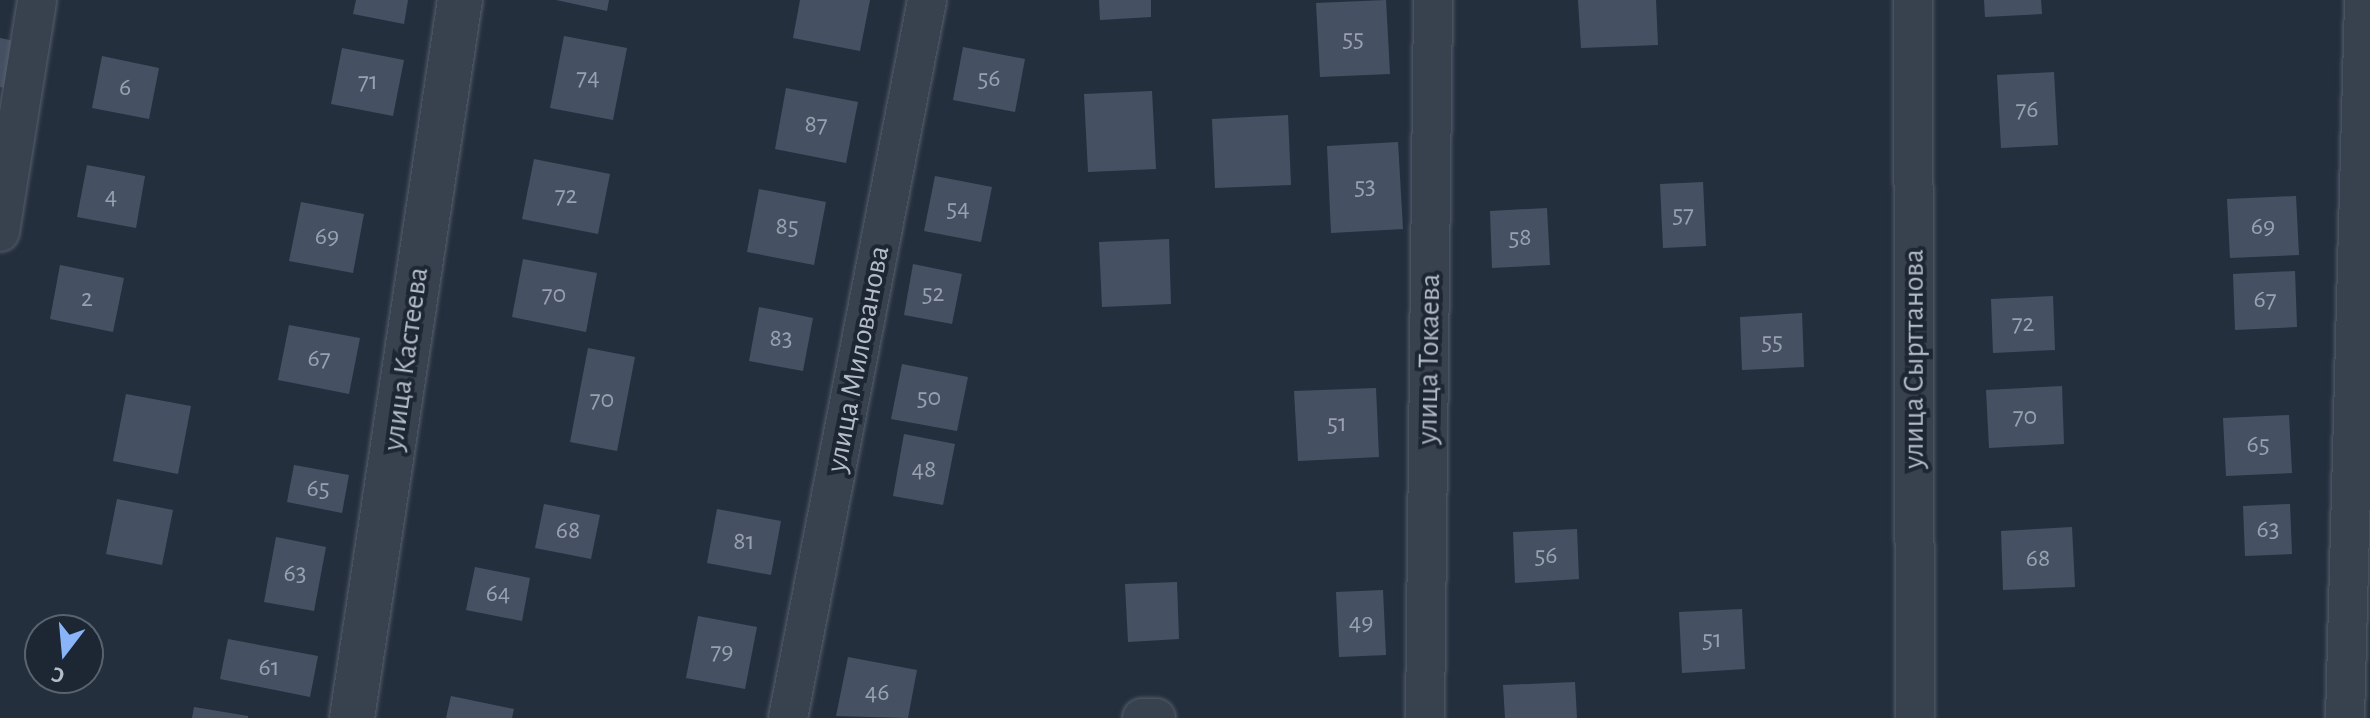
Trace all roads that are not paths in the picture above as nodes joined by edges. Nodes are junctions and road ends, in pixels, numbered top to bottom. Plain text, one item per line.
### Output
1 (37, 0) edge
2 (460, 0) edge
3 (927, 0) edge
4 (1433, 0) edge
5 (1913, 0) edge
6 (2364, 0) edge
7 (0, 232) edge
8 (352, 718) edge
9 (788, 718) edge
10 (1142, 718) edge
11 (1156, 718) edge
12 (1425, 718) edge
13 (1915, 718) edge
14 (2345, 718) edge

1 - 7 street
2 - 8 street, улица Кастеева
3 - 9 street, улица Милованова
4 - 12 street, улица Токаева
5 - 13 street, улица Сырттанова
6 - 14 street
10 - 11 street

